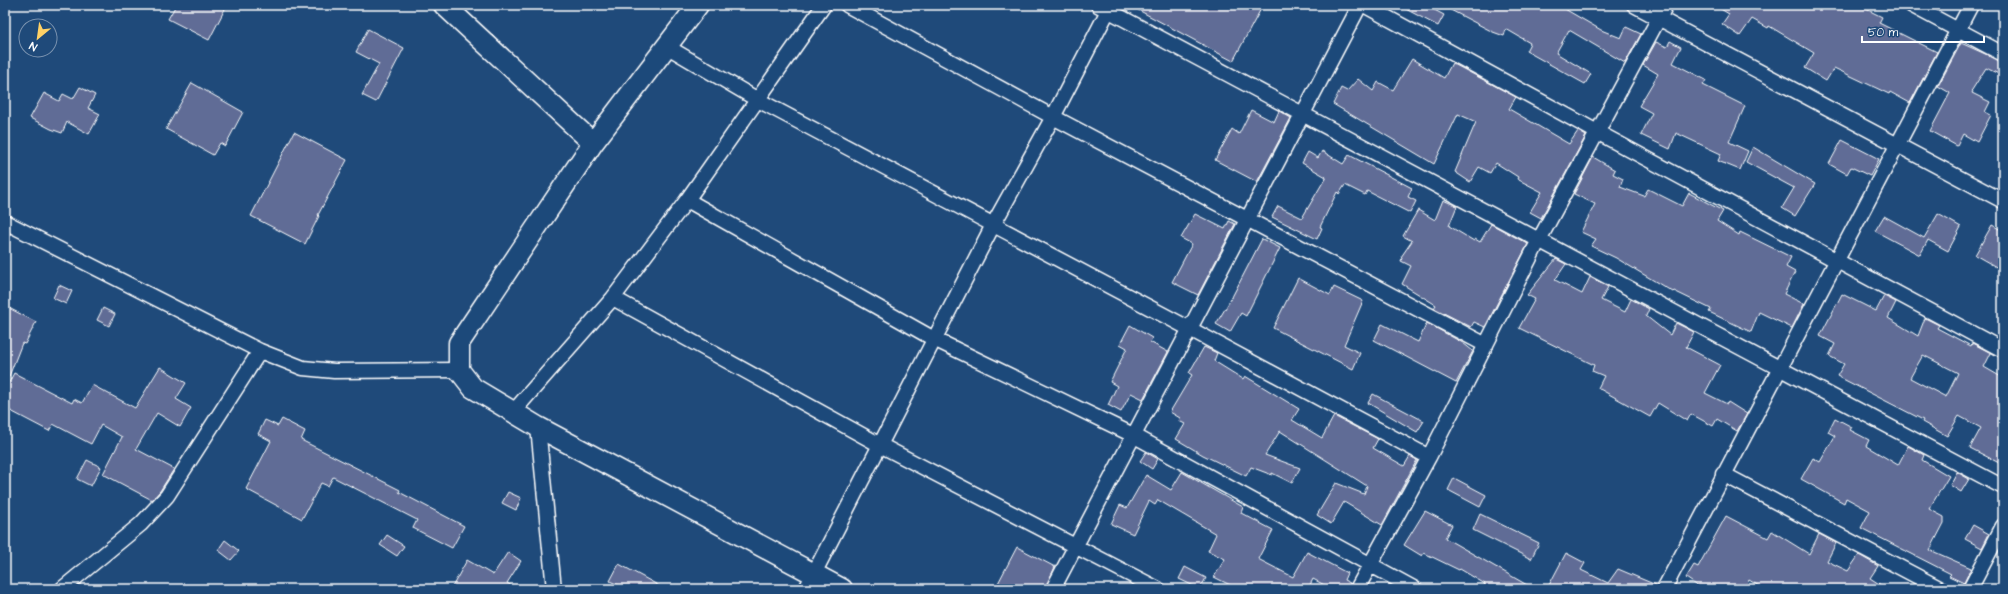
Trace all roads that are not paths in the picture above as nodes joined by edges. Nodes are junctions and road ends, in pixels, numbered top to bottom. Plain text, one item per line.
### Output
1 (444, 5) edge
2 (698, 5) edge
3 (824, 5) edge
4 (847, 5) edge
5 (1360, 5) edge
6 (1364, 5) edge
7 (1634, 5) edge
8 (1666, 5) edge
9 (1911, 5) edge
10 (1970, 5) edge
11 (1106, 7) edge
12 (1659, 18) junction
13 (1958, 29) junction
14 (666, 46) junction
15 (2003, 54) edge
16 (758, 100) junction
17 (1302, 113) junction
18 (1053, 117) junction
19 (1597, 132) junction
20 (593, 143) junction
21 (1897, 144) junction
22 (687, 200) junction
23 (2003, 201) edge
24 (1246, 220) junction
25 (5, 222) edge
26 (993, 225) junction
27 (1539, 240) junction
28 (1836, 260) junction
29 (612, 298) junction
30 (1190, 329) junction
31 (934, 339) junction
32 (1486, 345) junction
33 (2003, 350) edge
34 (260, 351) junction
35 (1779, 366) junction
36 (459, 370) junction
37 (513, 412) junction
38 (538, 427) junction
39 (1133, 435) junction
40 (880, 445) junction
41 (1429, 457) junction
42 (1723, 474) junction
43 (2003, 487) edge
44 (2003, 526) edge
45 (1076, 545) junction
46 (1371, 565) junction
47 (810, 582) edge
48 (1669, 587) edge
49 (62, 589) edge
50 (554, 589) edge
51 (842, 589) edge
52 (1053, 589) edge
53 (1158, 589) edge
54 (1357, 589) edge
55 (1415, 589) edge
56 (1941, 589) edge
57 (1970, 589) edge

1 - 20 street
2 - 14 street
3 - 16 street
4 - 18 street
5 - 17 street
6 - 19 street
7 - 12 street
8 - 12 street
9 - 13 street
10 - 13 street
11 - 17 street
11 - 18 street
12 - 19 street
12 - 21 street
13 - 15 street
13 - 21 street
14 - 16 street
14 - 20 street
16 - 22 street
16 - 26 street
17 - 24 street
17 - 27 street
18 - 24 street
18 - 26 street
19 - 27 street
19 - 28 street
20 - 36 street
21 - 23 street
21 - 28 street
22 - 29 street
22 - 31 street
24 - 30 street
24 - 32 street
25 - 34 street
26 - 30 street
26 - 31 street
27 - 32 street
27 - 35 street
28 - 33 street
28 - 35 street
29 - 37 street
29 - 40 street
30 - 39 street
30 - 41 street
31 - 39 street
31 - 40 street
32 - 41 street
34 - 36 street
34 - 49 street
35 - 42 street
35 - 43 street
36 - 37 street
37 - 38 street
38 - 47 street
38 - 50 street
39 - 45 street
39 - 46 street
40 - 45 street
40 - 47 street
41 - 46 street
42 - 48 street
42 - 56 street
44 - 57 street
45 - 52 street
45 - 53 street
46 - 54 street
46 - 55 street
47 - 51 street

